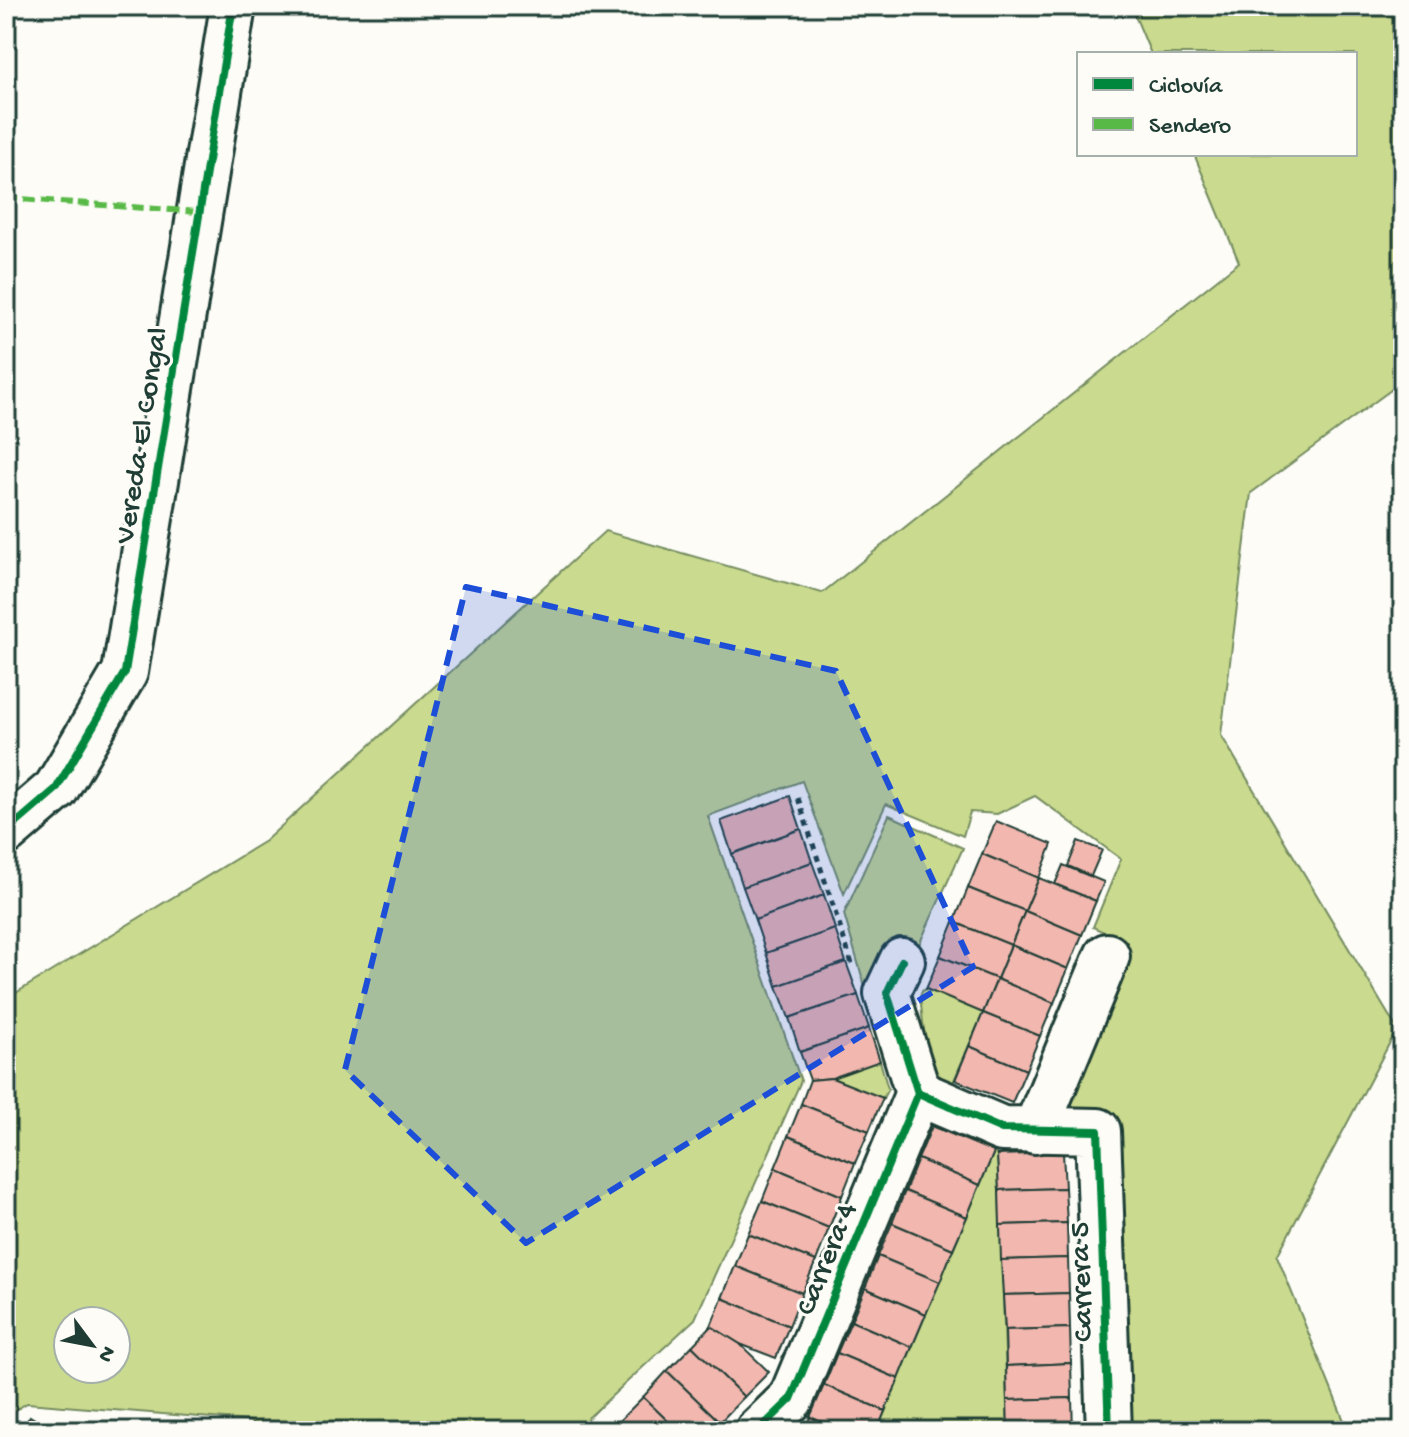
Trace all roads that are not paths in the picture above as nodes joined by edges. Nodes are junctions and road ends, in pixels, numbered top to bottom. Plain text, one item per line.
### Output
1 (233, 6) edge
2 (6, 832) edge
3 (1107, 956) dead end
4 (895, 977) road end
5 (918, 1093) junction
6 (1035, 1131) junction
7 (758, 1431) edge
8 (1109, 1431) edge

1 - 2 street, Vereda El Congal
3 - 6 street
4 - 5 street
5 - 6 street
5 - 7 street, Carrera 4
6 - 8 street, Carrera 5

